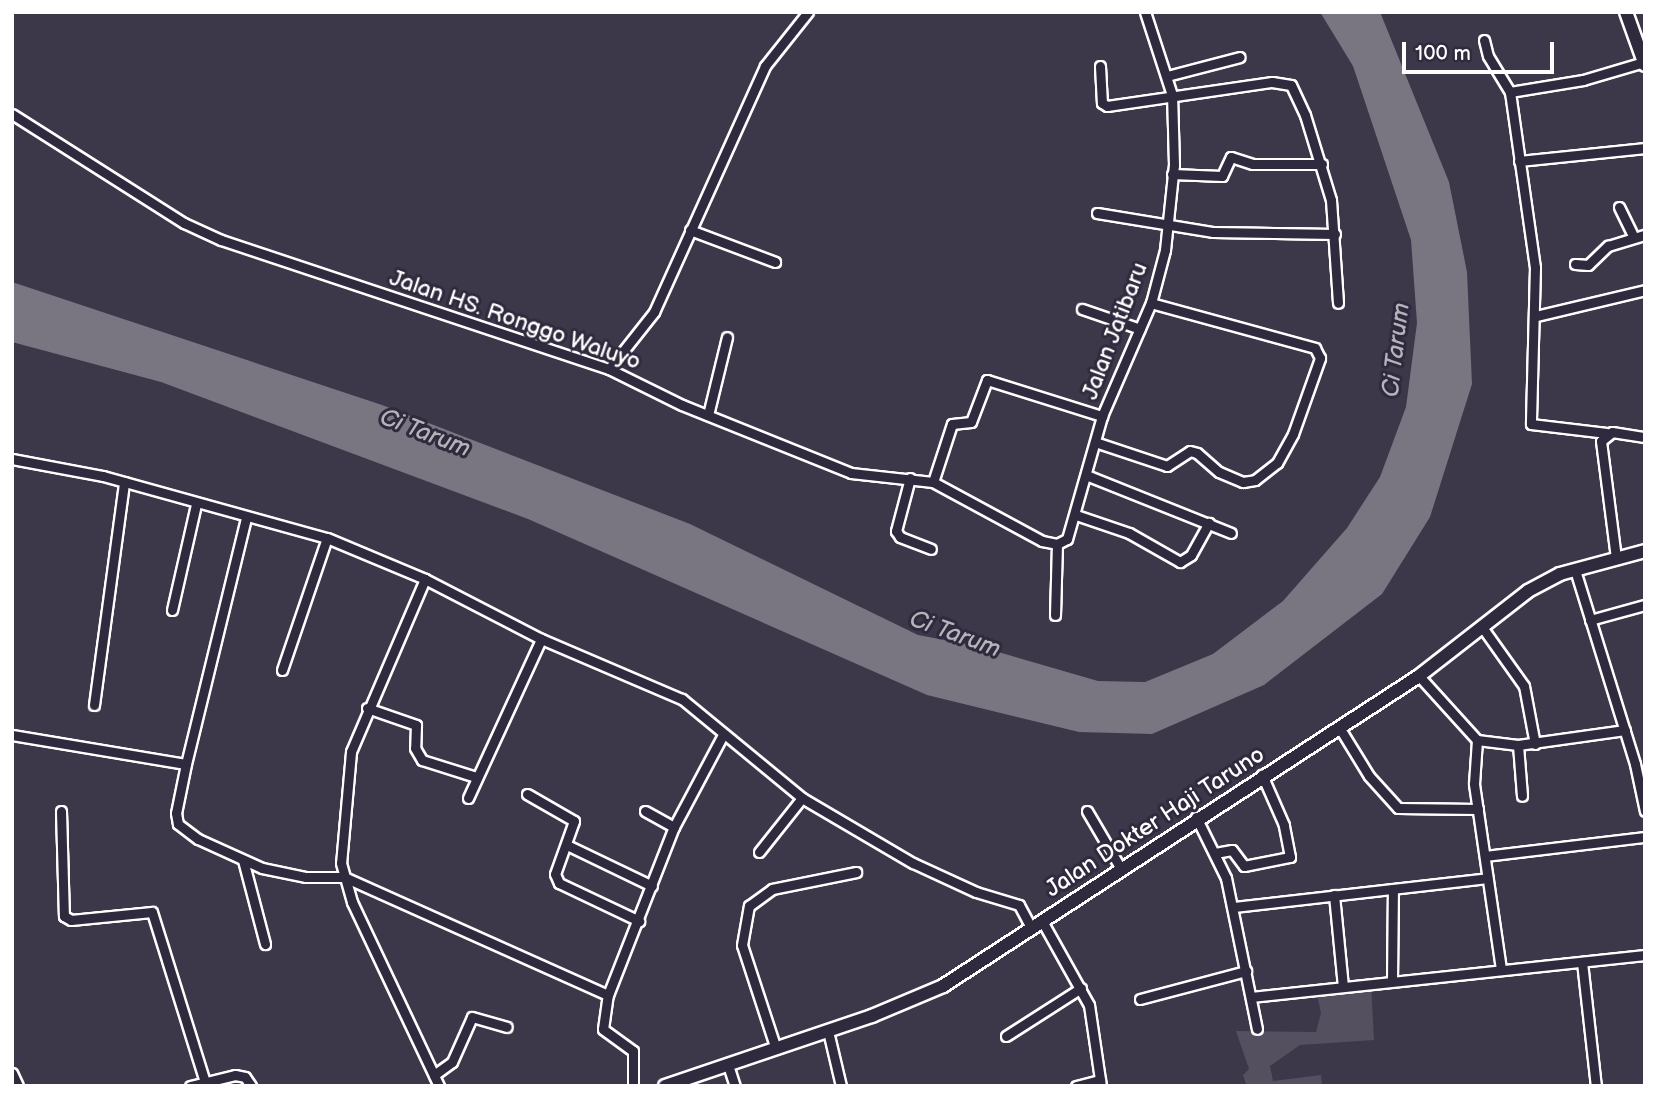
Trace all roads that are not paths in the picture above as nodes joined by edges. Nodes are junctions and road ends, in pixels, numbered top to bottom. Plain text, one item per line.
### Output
1 (808, 12) edge
2 (1145, 12) edge
3 (1626, 12) edge
4 (1484, 40) dead end
5 (1240, 57) dead end
6 (1644, 63) edge
7 (1100, 66) dead end
8 (1167, 76) junction
9 (1510, 92) junction
10 (1172, 94) junction
11 (12, 114) edge
12 (1645, 148) edge
13 (1519, 161) junction
14 (1322, 164) junction
15 (1172, 174) junction
16 (1619, 207) dead end
17 (1097, 213) dead end
18 (1169, 228) junction
19 (690, 230) junction
20 (1335, 234) junction
21 (1645, 235) edge
22 (1634, 238) junction
23 (775, 262) dead end
24 (1576, 264) dead end
25 (1645, 290) edge
26 (1151, 303) junction
27 (1338, 303) dead end
28 (1082, 309) dead end
29 (1536, 316) junction
30 (1140, 329) junction
31 (727, 337) dead end
32 (609, 369) junction
33 (708, 415) junction
34 (1102, 415) junction
35 (1606, 433) junction
36 (1645, 437) edge
37 (1095, 442) junction
38 (12, 459) edge
39 (1086, 475) junction
40 (910, 478) junction
41 (124, 482) junction
42 (933, 482) junction
43 (196, 504) junction
44 (1076, 514) junction
45 (246, 517) junction
46 (1209, 523) junction
47 (1231, 533) dead end
48 (327, 538) junction
49 (1057, 544) junction
50 (931, 549) dead end
51 (1645, 551) edge
52 (1616, 558) junction
53 (1575, 570) junction
54 (425, 579) junction
55 (1645, 605) edge
56 (172, 610) dead end
57 (1055, 615) dead end
58 (1590, 620) junction
59 (1482, 627) junction
60 (541, 639) junction
61 (282, 670) dead end
62 (1419, 676) junction
63 (94, 705) dead end
64 (367, 708) junction
65 (1339, 727) junction
66 (1625, 730) junction
67 (723, 735) junction
68 (12, 736) edge
69 (1477, 740) junction
70 (1535, 744) junction
71 (1518, 745) junction
72 (186, 764) junction
73 (1262, 775) junction
74 (477, 777) junction
75 (1643, 793) edge
76 (527, 794) dead end
77 (1521, 796) dead end
78 (468, 798) dead end
79 (802, 798) junction
80 (1478, 809) junction
81 (61, 811) dead end
82 (645, 811) dead end
83 (1087, 811) dead end
84 (1645, 811) edge
85 (1196, 817) junction
86 (674, 827) junction
87 (1645, 837) edge
88 (569, 846) junction
89 (759, 852) dead end
90 (1215, 853) junction
91 (1485, 856) junction
92 (243, 860) junction
93 (1121, 869) junction
94 (856, 872) dead end
95 (344, 877) junction
96 (1487, 878) junction
97 (652, 887) junction
98 (1393, 889) junction
99 (1334, 895) junction
100 (1234, 906) junction
101 (639, 921) junction
102 (1036, 925) junction
103 (265, 944) dead end
104 (1645, 955) edge
105 (1582, 962) junction
106 (1501, 969) junction
107 (1246, 971) junction
108 (1392, 980) junction
109 (1343, 986) junction
110 (1082, 988) junction
111 (608, 995) junction
112 (1251, 998) junction
113 (1140, 999) dead end
114 (507, 1027) dead end
115 (1257, 1029) dead end
116 (828, 1031) junction
117 (1006, 1036) dead end
118 (776, 1049) junction
119 (728, 1065) junction
120 (12, 1073) edge
121 (434, 1075) junction
122 (205, 1082) junction
123 (1101, 1083) edge
124 (18, 1086) edge
125 (190, 1086) edge
126 (251, 1086) edge
127 (439, 1086) edge
128 (633, 1086) edge
129 (665, 1086) edge
130 (735, 1086) edge
131 (841, 1086) edge
132 (1076, 1086) edge
133 (1596, 1086) edge

1 - 19 street
2 - 8 street, Jalan Jatibaru
3 - 6 street
4 - 9 street
5 - 8 street
6 - 9 street
7 - 10 street
8 - 10 street, Jalan Jatibaru
9 - 13 street
10 - 14 street
10 - 15 street, Jalan Jatibaru
11 - 32 street, Jalan HS. Ronggo Waluyo
12 - 13 street
13 - 29 street
14 - 15 street
14 - 20 street
15 - 18 street, Jalan Jatibaru
16 - 22 street
17 - 18 street
18 - 20 street
18 - 26 street, Jalan Jatibaru
19 - 23 street
19 - 32 street
20 - 27 street
21 - 22 street
22 - 24 street
25 - 29 street
26 - 30 street, Jalan Jatibaru
26 - 37 street
28 - 30 street
29 - 35 street
30 - 34 street, Jalan Jatibaru
31 - 33 street
32 - 33 street, Jalan HS. Ronggo Waluyo
33 - 40 street, Jalan HS. Ronggo Waluyo
34 - 37 street, Jalan Jatibaru
34 - 42 street
35 - 36 street
35 - 52 street
37 - 39 street, Jalan Jatibaru
38 - 41 street
39 - 44 street, Jalan Jatibaru
39 - 46 street
40 - 42 street, Jalan HS. Ronggo Waluyo
40 - 50 street
41 - 43 street
41 - 63 street
42 - 49 street, Jalan HS. Ronggo Waluyo
43 - 45 street
43 - 56 street
44 - 46 street
44 - 49 street, Jalan Jatibaru
45 - 48 street
45 - 72 street
46 - 47 street
48 - 54 street
48 - 61 street
49 - 57 street
51 - 52 street, Jalan Dokter Haji Taruno
52 - 53 street, Jalan Dokter Haji Taruno
53 - 58 street
53 - 59 street, Jalan Dokter Haji Taruno
54 - 60 street
54 - 64 street
55 - 58 street
58 - 66 street
59 - 62 street, Jalan Dokter Haji Taruno
59 - 70 street
60 - 67 street
60 - 74 street
62 - 65 street, Jalan Dokter Haji Taruno
62 - 69 street
64 - 74 street
64 - 95 street
65 - 73 street, Jalan Dokter Haji Taruno
65 - 80 street
66 - 70 street
66 - 75 street
67 - 79 street
67 - 86 street
68 - 72 street
69 - 71 street
69 - 80 street
70 - 71 street
71 - 77 street
72 - 92 street
73 - 85 street, Jalan Dokter Haji Taruno
73 - 90 street
74 - 78 street
75 - 84 street
76 - 88 street
79 - 89 street
79 - 102 street
80 - 91 street
81 - 122 street
82 - 86 street
83 - 93 street
85 - 90 street
85 - 93 street, Jalan Dokter Haji Taruno
86 - 97 street
87 - 91 street
88 - 97 street
88 - 101 street
90 - 100 street
91 - 96 street
92 - 95 street
92 - 103 street
93 - 102 street, Jalan Dokter Haji Taruno
94 - 118 street
95 - 111 street
95 - 121 street
96 - 98 street
96 - 106 street
97 - 101 street
98 - 99 street
98 - 108 street
99 - 100 street
99 - 109 street
100 - 107 street
101 - 111 street
102 - 110 street
102 - 116 street, Jalan Dokter Haji Taruno
104 - 105 street
105 - 106 street
105 - 133 street
106 - 108 street
107 - 112 street
107 - 113 street
108 - 109 street
109 - 112 street
110 - 117 street
110 - 123 street
111 - 128 street
112 - 115 street
114 - 121 street
116 - 118 street, Jalan Dokter Haji Taruno
116 - 131 street
118 - 119 street, Jalan Dokter Haji Taruno
119 - 129 street, Jalan Dokter Haji Taruno
119 - 130 street
120 - 124 street
121 - 127 street
122 - 125 street
122 - 126 street
123 - 132 street

